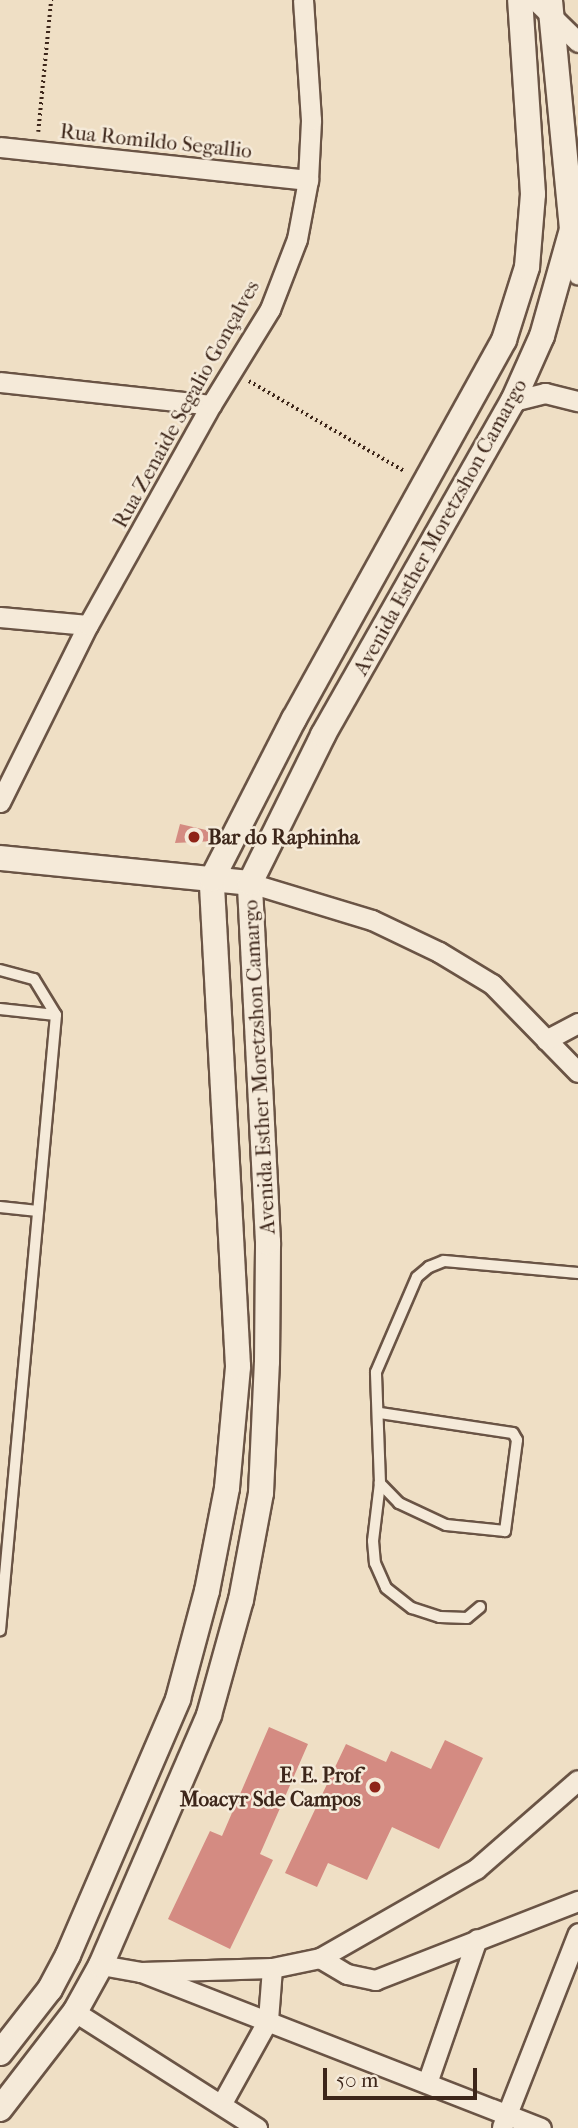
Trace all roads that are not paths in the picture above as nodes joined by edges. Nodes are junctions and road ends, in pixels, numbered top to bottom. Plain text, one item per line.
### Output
1 (303, 0) edge
2 (520, 0) edge
3 (545, 5) edge
4 (578, 42) edge
5 (0, 147) edge
6 (308, 180) junction
7 (572, 229) junction
8 (578, 275) edge
9 (0, 382) edge
10 (513, 401) junction
11 (578, 401) edge
12 (211, 405) junction
13 (0, 617) edge
14 (88, 625) junction
15 (0, 802) edge
16 (0, 859) edge
17 (212, 879) junction
18 (250, 883) junction
19 (0, 971) edge
20 (0, 1009) edge
21 (55, 1015) junction
22 (578, 1023) edge
23 (546, 1040) junction
24 (578, 1072) edge
25 (0, 1207) edge
26 (38, 1211) junction
27 (577, 1272) edge
28 (380, 1413) junction
29 (380, 1483) junction
30 (480, 1607) dead end
31 (0, 1630) edge
32 (578, 1780) edge
33 (578, 1901) edge
34 (578, 1933) edge
35 (477, 1939) junction
36 (68, 1955) junction
37 (320, 1958) junction
38 (101, 1965) junction
39 (272, 1968) junction
40 (141, 1972) junction
41 (50, 1989) junction
42 (75, 2012) junction
43 (268, 2020) junction
44 (0, 2053) edge
45 (426, 2083) junction
46 (222, 2103) junction
47 (0, 2109) edge
48 (505, 2122) edge
49 (257, 2128) edge
50 (541, 2128) edge

1 - 6 street, Rua Zenaide Segalio Gonçalves
2 - 17 street, Avenida Esther Moretzshon Camargo
3 - 4 street
3 - 7 street, Avenida Esther Moretzshon Camargo
5 - 6 street, Rua Romildo Segallio
6 - 12 street, Rua Zenaide Segalio Gonçalves
7 - 8 street
7 - 10 street, Avenida Esther Moretzshon Camargo
9 - 12 street
10 - 11 street
10 - 18 street, Avenida Esther Moretzshon Camargo
12 - 14 street, Rua Zenaide Segalio Gonçalves
13 - 14 street
14 - 15 street, Rua Zenaide Segalio Gonçalves
16 - 17 street
17 - 18 street
17 - 36 street, Avenida Esther Moretzshon Camargo
18 - 23 street
18 - 38 street, Avenida Esther Moretzshon Camargo
19 - 21 lane
20 - 21 lane
21 - 26 lane
22 - 23 street
23 - 24 street
25 - 26 lane
26 - 31 lane
27 - 28 lane
28 - 29 lane
28 - 29 lane
29 - 30 lane
32 - 37 street
33 - 35 street
34 - 48 street
35 - 37 street
35 - 45 street
36 - 38 street
36 - 41 street, Avenida Esther Moretzshon Camargo
37 - 39 street
38 - 40 street
38 - 42 street, Avenida Esther Moretzshon Camargo
39 - 40 street
39 - 43 street
40 - 43 street
41 - 42 street
41 - 44 street, Avenida Esther Moretzshon Camargo
42 - 46 street
42 - 47 street, Avenida Esther Moretzshon Camargo
43 - 45 street
43 - 46 street
45 - 48 street
46 - 49 street
48 - 50 street

